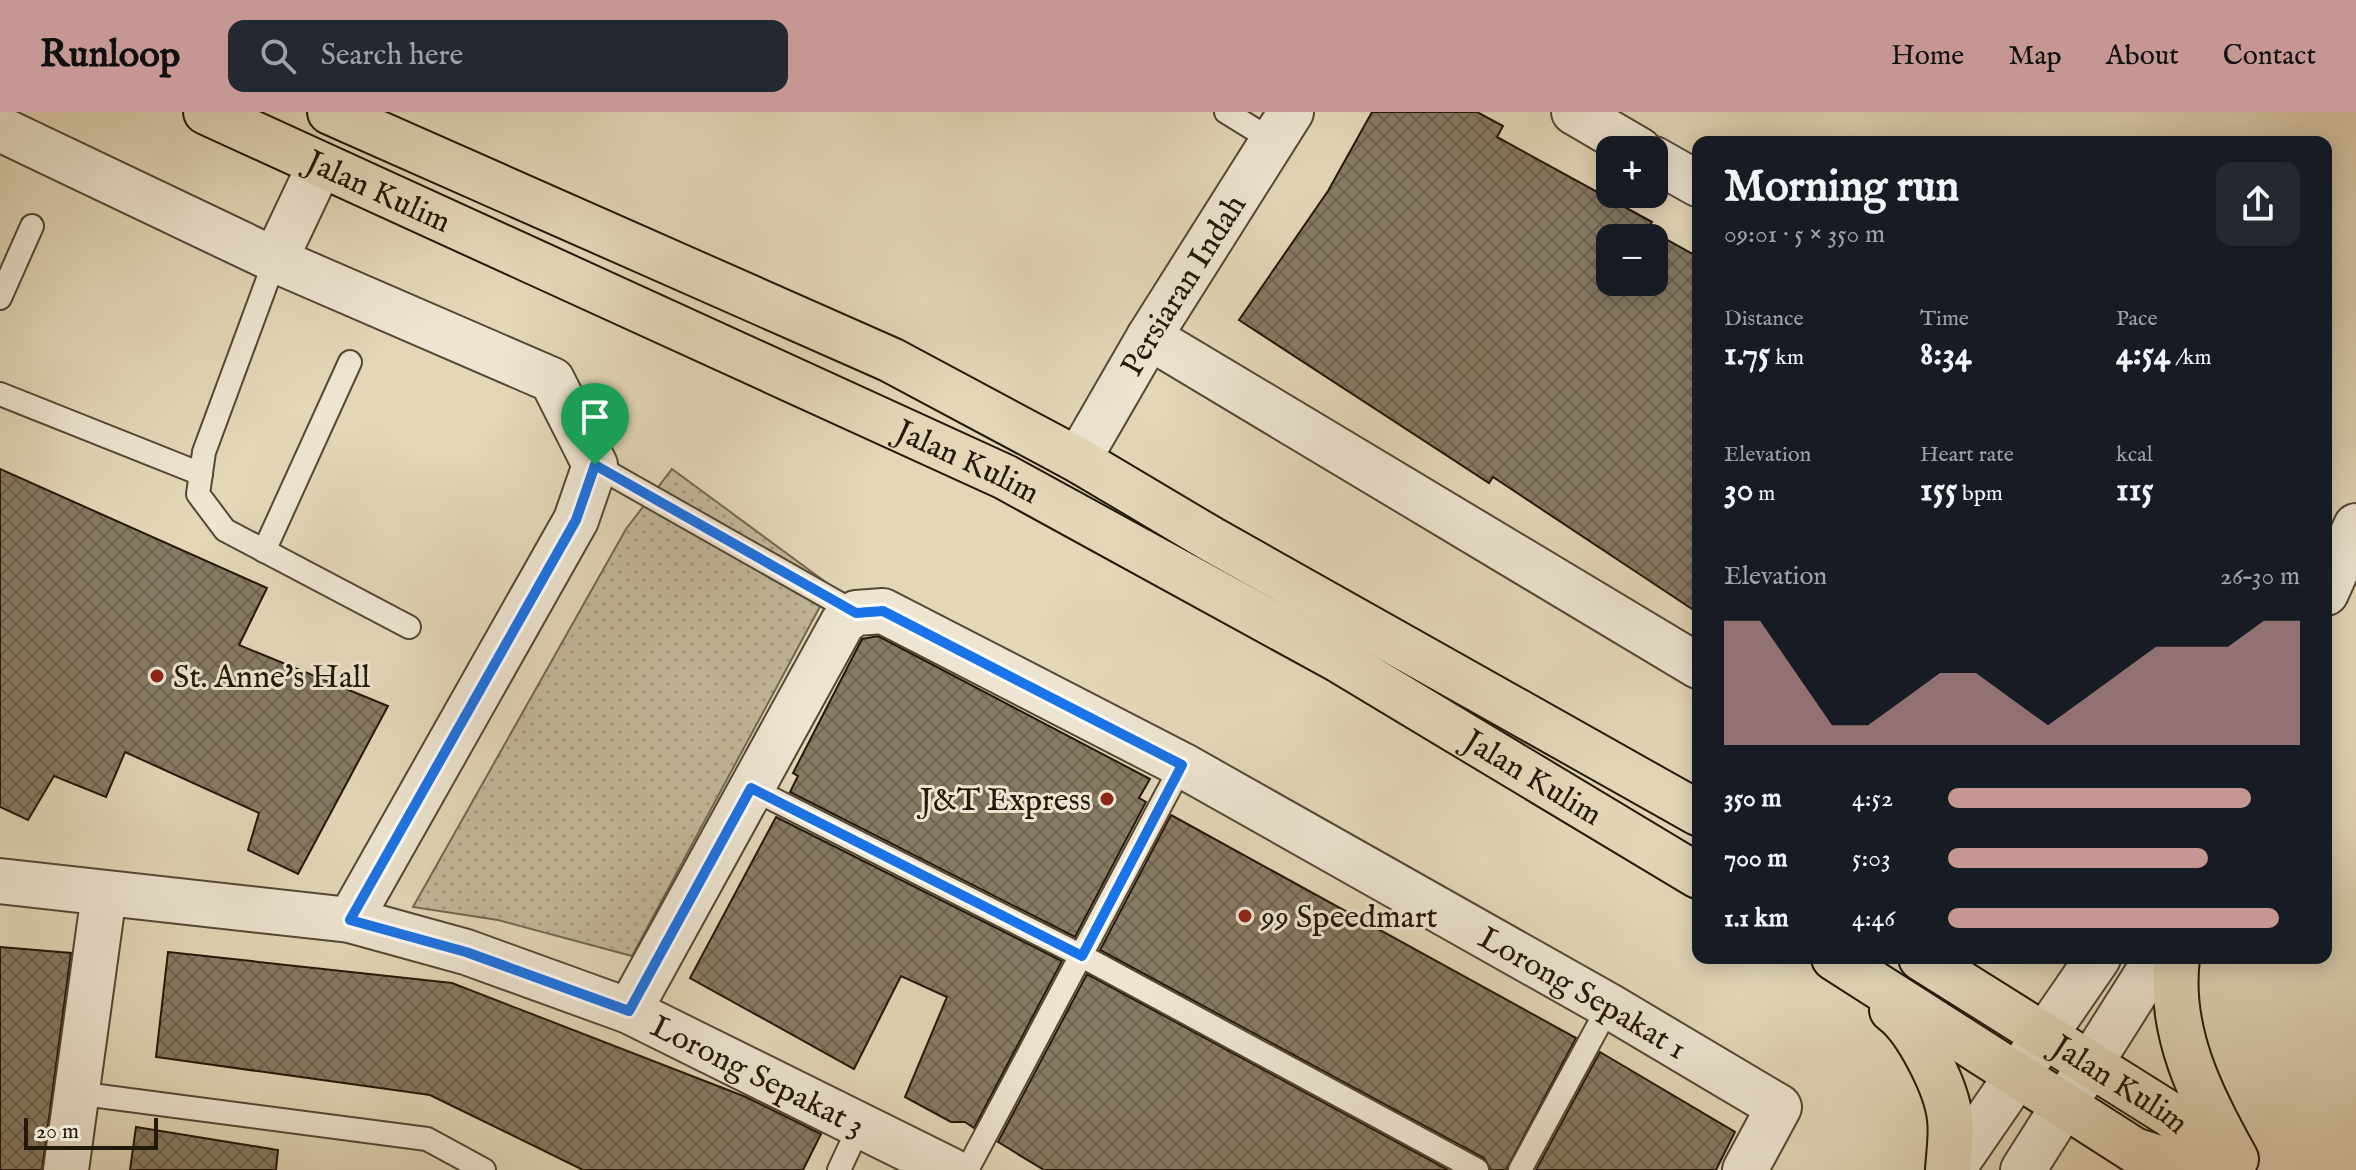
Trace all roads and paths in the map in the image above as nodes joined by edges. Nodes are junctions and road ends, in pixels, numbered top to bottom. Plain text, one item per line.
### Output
1 (206, 112) edge
2 (1226, 112) edge
3 (1574, 112) edge
4 (335, 113) edge
5 (1282, 127) edge
6 (0, 129) edge
7 (1615, 136) edge
8 (320, 165) junction
9 (1668, 167) edge
10 (1692, 181) edge
11 (32, 226) dead end
12 (275, 260) junction
13 (0, 298) edge
14 (1149, 337) junction
15 (350, 362) dead end
16 (0, 394) edge
17 (1078, 460) junction
18 (595, 465) junction
19 (201, 474) junction
20 (2354, 538) edge
21 (264, 551) junction
22 (2332, 581) edge
23 (856, 613) junction
24 (409, 627) dead end
25 (1692, 662) edge
26 (1598, 753) junction
27 (1182, 765) junction
28 (1692, 775) edge
29 (751, 788) junction
30 (1692, 809) edge
31 (1692, 872) edge
32 (0, 881) edge
33 (104, 894) junction
34 (350, 920) junction
35 (1082, 956) junction
36 (1841, 964) edge
37 (1844, 964) edge
38 (1931, 964) edge
39 (2094, 964) edge
40 (2153, 964) edge
41 (2176, 964) edge
42 (1609, 1006) junction
43 (629, 1011) junction
44 (2045, 1036) junction
45 (2088, 1064) junction
46 (2017, 1076) junction
47 (76, 1093) junction
48 (2062, 1106) junction
49 (860, 1125) junction
50 (66, 1170) edge
51 (484, 1170) edge
52 (839, 1170) edge
53 (950, 1170) edge
54 (967, 1170) edge
55 (1477, 1170) edge
56 (1520, 1170) edge
57 (1745, 1170) edge
58 (1950, 1170) edge
59 (2023, 1170) edge
60 (2195, 1170) edge
61 (2232, 1170) edge
62 (2242, 1170) edge

1 - 8 main road, Jalan Kulim
2 - 5 lane
3 - 7 street
4 - 17 main road, Jalan Kulim
5 - 14 street, Persiaran Indah
6 - 12 street
8 - 12 street
8 - 31 main road, Jalan Kulim
9 - 10 street
11 - 13 lane
12 - 18 street
12 - 19 lane
14 - 17 street, Persiaran Indah
14 - 25 street
15 - 21 lane
16 - 19 lane
17 - 26 main road, Jalan Kulim
18 - 23 lane
18 - 34 street
19 - 21 lane
20 - 22 street
21 - 24 lane
23 - 27 street, Lorong Sepakat 1
23 - 29 street
26 - 28 main road
26 - 30 main road, Jalan Kulim
27 - 35 lane
27 - 42 street, Lorong Sepakat 1
29 - 35 lane
29 - 43 street
32 - 33 street, Lorong Sepakat 3
33 - 34 street, Lorong Sepakat 3
33 - 47 street
34 - 43 street, Lorong Sepakat 3
35 - 54 lane
35 - 55 lane
36 - 58 main road
37 - 46 main road, Jalan Kulim
38 - 44 main road, Jalan Kulim
39 - 44 street
40 - 45 street
41 - 62 main road
42 - 56 lane
42 - 57 street, Lorong Sepakat 1
43 - 49 street, Lorong Sepakat 3
44 - 45 main road, Jalan Kulim
44 - 46 street
45 - 48 street
45 - 61 main road, Jalan Kulim
46 - 48 main road, Jalan Kulim
46 - 58 street
47 - 50 street
47 - 51 lane
48 - 59 street
48 - 60 main road, Jalan Kulim
49 - 52 lane
49 - 53 street, Lorong Sepakat 3

